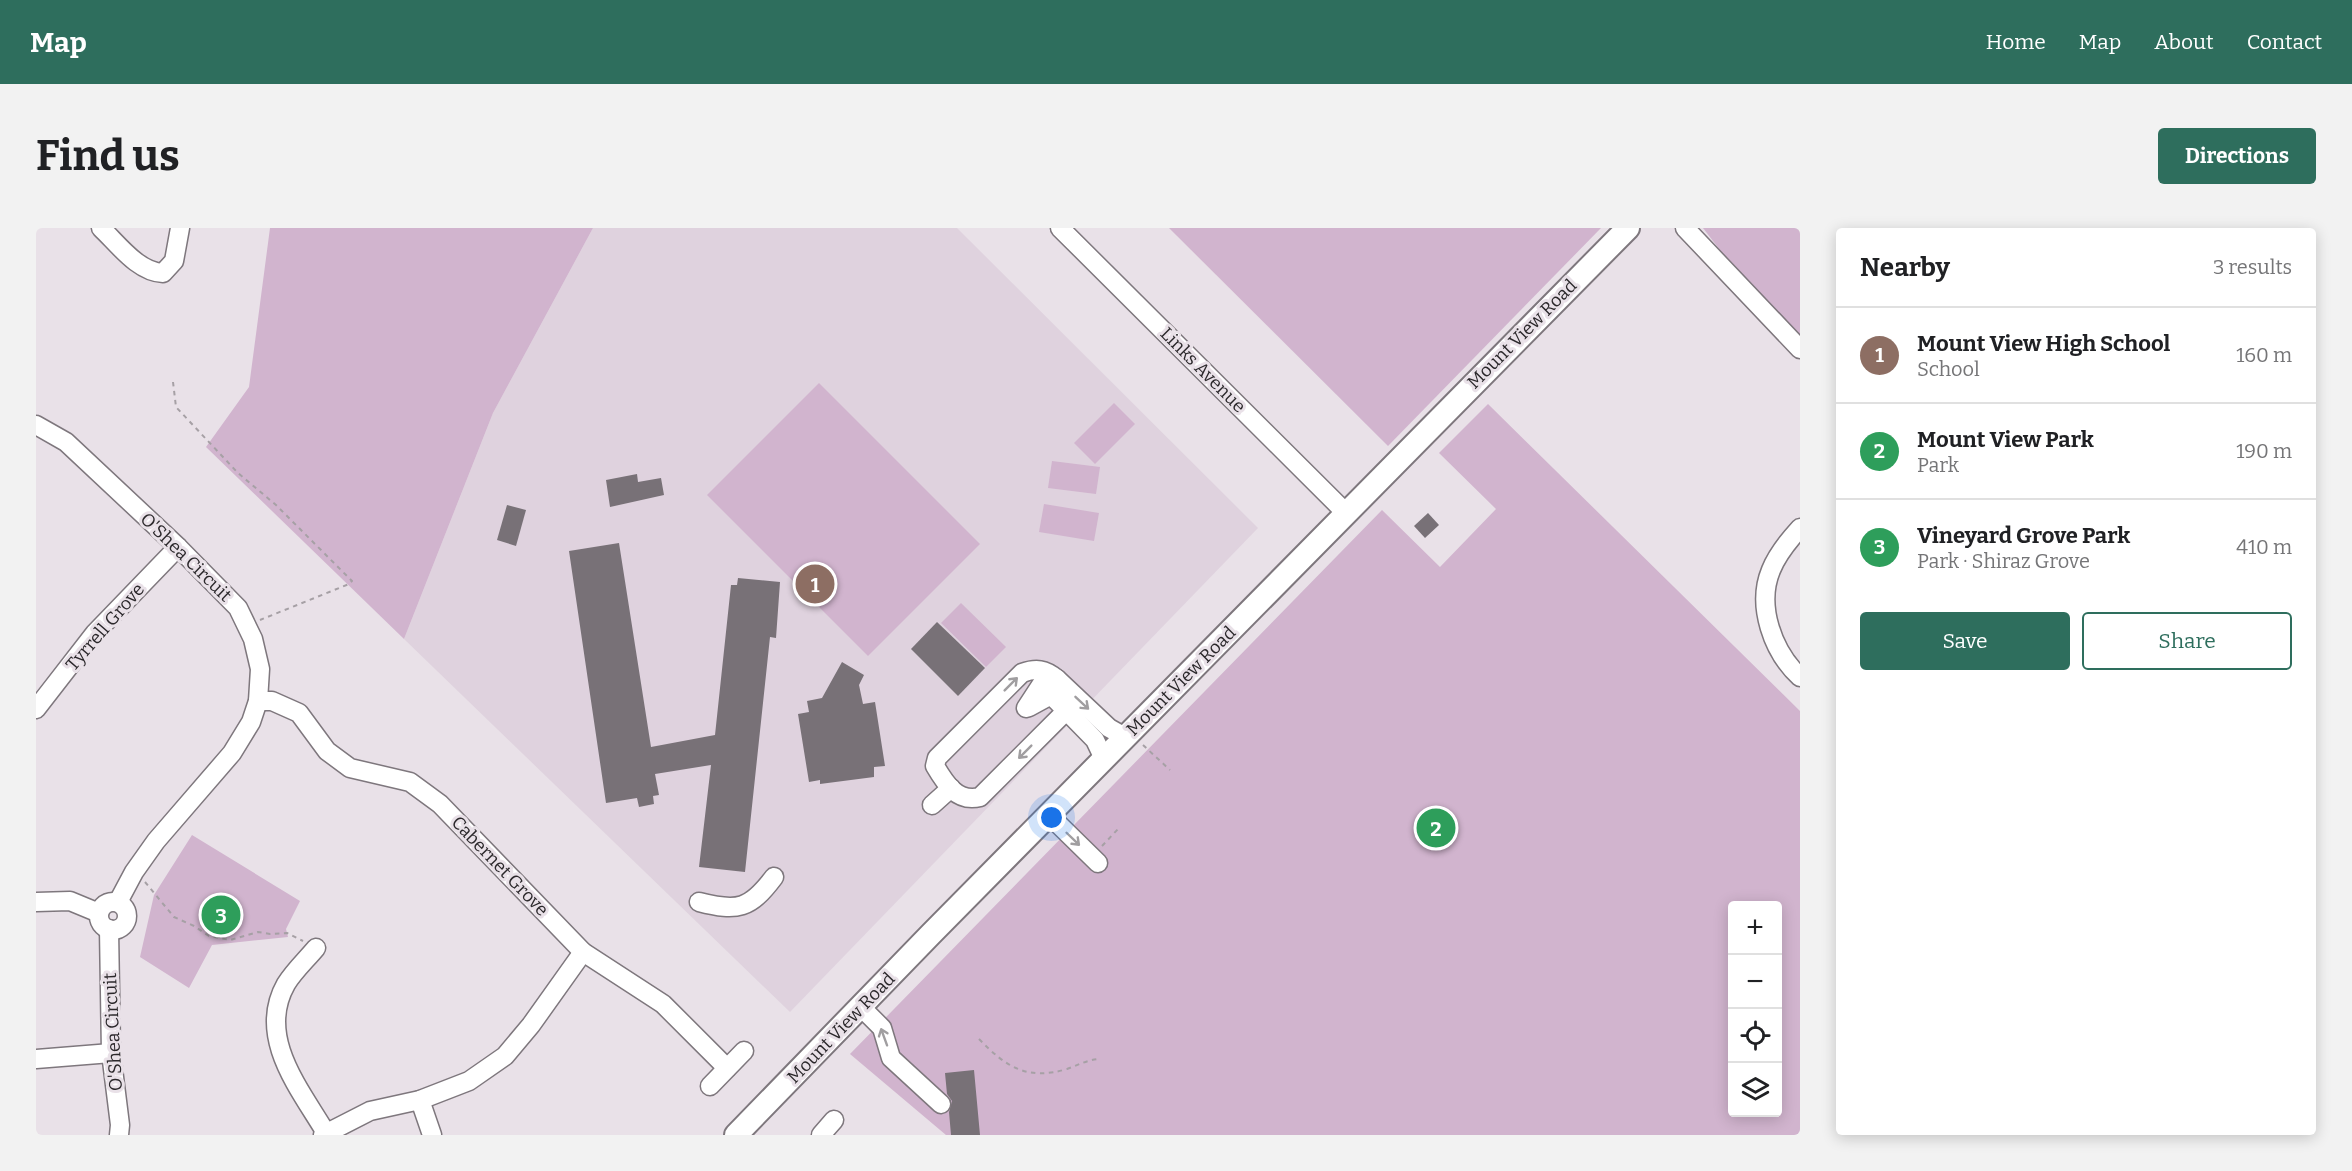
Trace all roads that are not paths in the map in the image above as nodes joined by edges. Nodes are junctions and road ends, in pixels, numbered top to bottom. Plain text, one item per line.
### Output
1 (101, 228) edge
2 (180, 228) edge
3 (1060, 228) edge
4 (1628, 228) edge
5 (1686, 228) edge
6 (1800, 349) edge
7 (36, 425) edge
8 (1346, 513) junction
9 (1800, 528) edge
10 (178, 547) junction
11 (1800, 677) edge
12 (1057, 679) junction
13 (258, 701) junction
14 (36, 709) edge
15 (1066, 711) junction
16 (1127, 735) junction
17 (1104, 759) junction
18 (951, 788) junction
19 (932, 805) dead end
20 (1049, 815) junction
21 (1095, 860) road end
22 (774, 877) dead end
23 (36, 902) edge
24 (118, 902) junction
25 (699, 902) dead end
26 (99, 913) junction
27 (109, 929) junction
28 (316, 948) road end
29 (583, 952) junction
30 (861, 1007) junction
31 (744, 1051) dead end
32 (111, 1053) junction
33 (36, 1059) edge
34 (727, 1068) junction
35 (710, 1086) dead end
36 (420, 1100) junction
37 (941, 1104) dead end
38 (834, 1120) dead end
39 (325, 1134) edge
40 (119, 1135) edge
41 (432, 1135) edge
42 (736, 1135) edge
43 (821, 1135) edge

1 - 2 street
3 - 8 street, Links Avenue
4 - 8 main road, Mount View Road
5 - 6 street
7 - 10 street, O'Shea Circuit
8 - 16 main road, Mount View Road
9 - 11 street
10 - 13 street, O'Shea Circuit
10 - 14 street, Tyrrell Grove
12 - 15 street
12 -> 16 street
18 -> 12 street
13 - 24 street, O'Shea Circuit
13 - 29 street, Cabernet Grove
15 - 17 street
15 -> 18 street
16 - 17 main road, Mount View Road
17 - 20 main road, Mount View Road
18 - 19 street
20 -> 21 street
20 - 30 main road, Mount View Road
22 - 25 street
23 - 26 street
24 - 26 street
24 - 27 street
26 - 27 street
27 - 32 street, O'Shea Circuit
28 - 39 street
29 - 34 street, Cabernet Grove
29 - 36 street
37 -> 30 street
30 - 42 main road, Mount View Road
31 - 34 street
32 - 33 street
32 - 40 street, O'Shea Circuit
34 - 35 street
36 - 39 street
36 - 41 street
38 - 43 street

